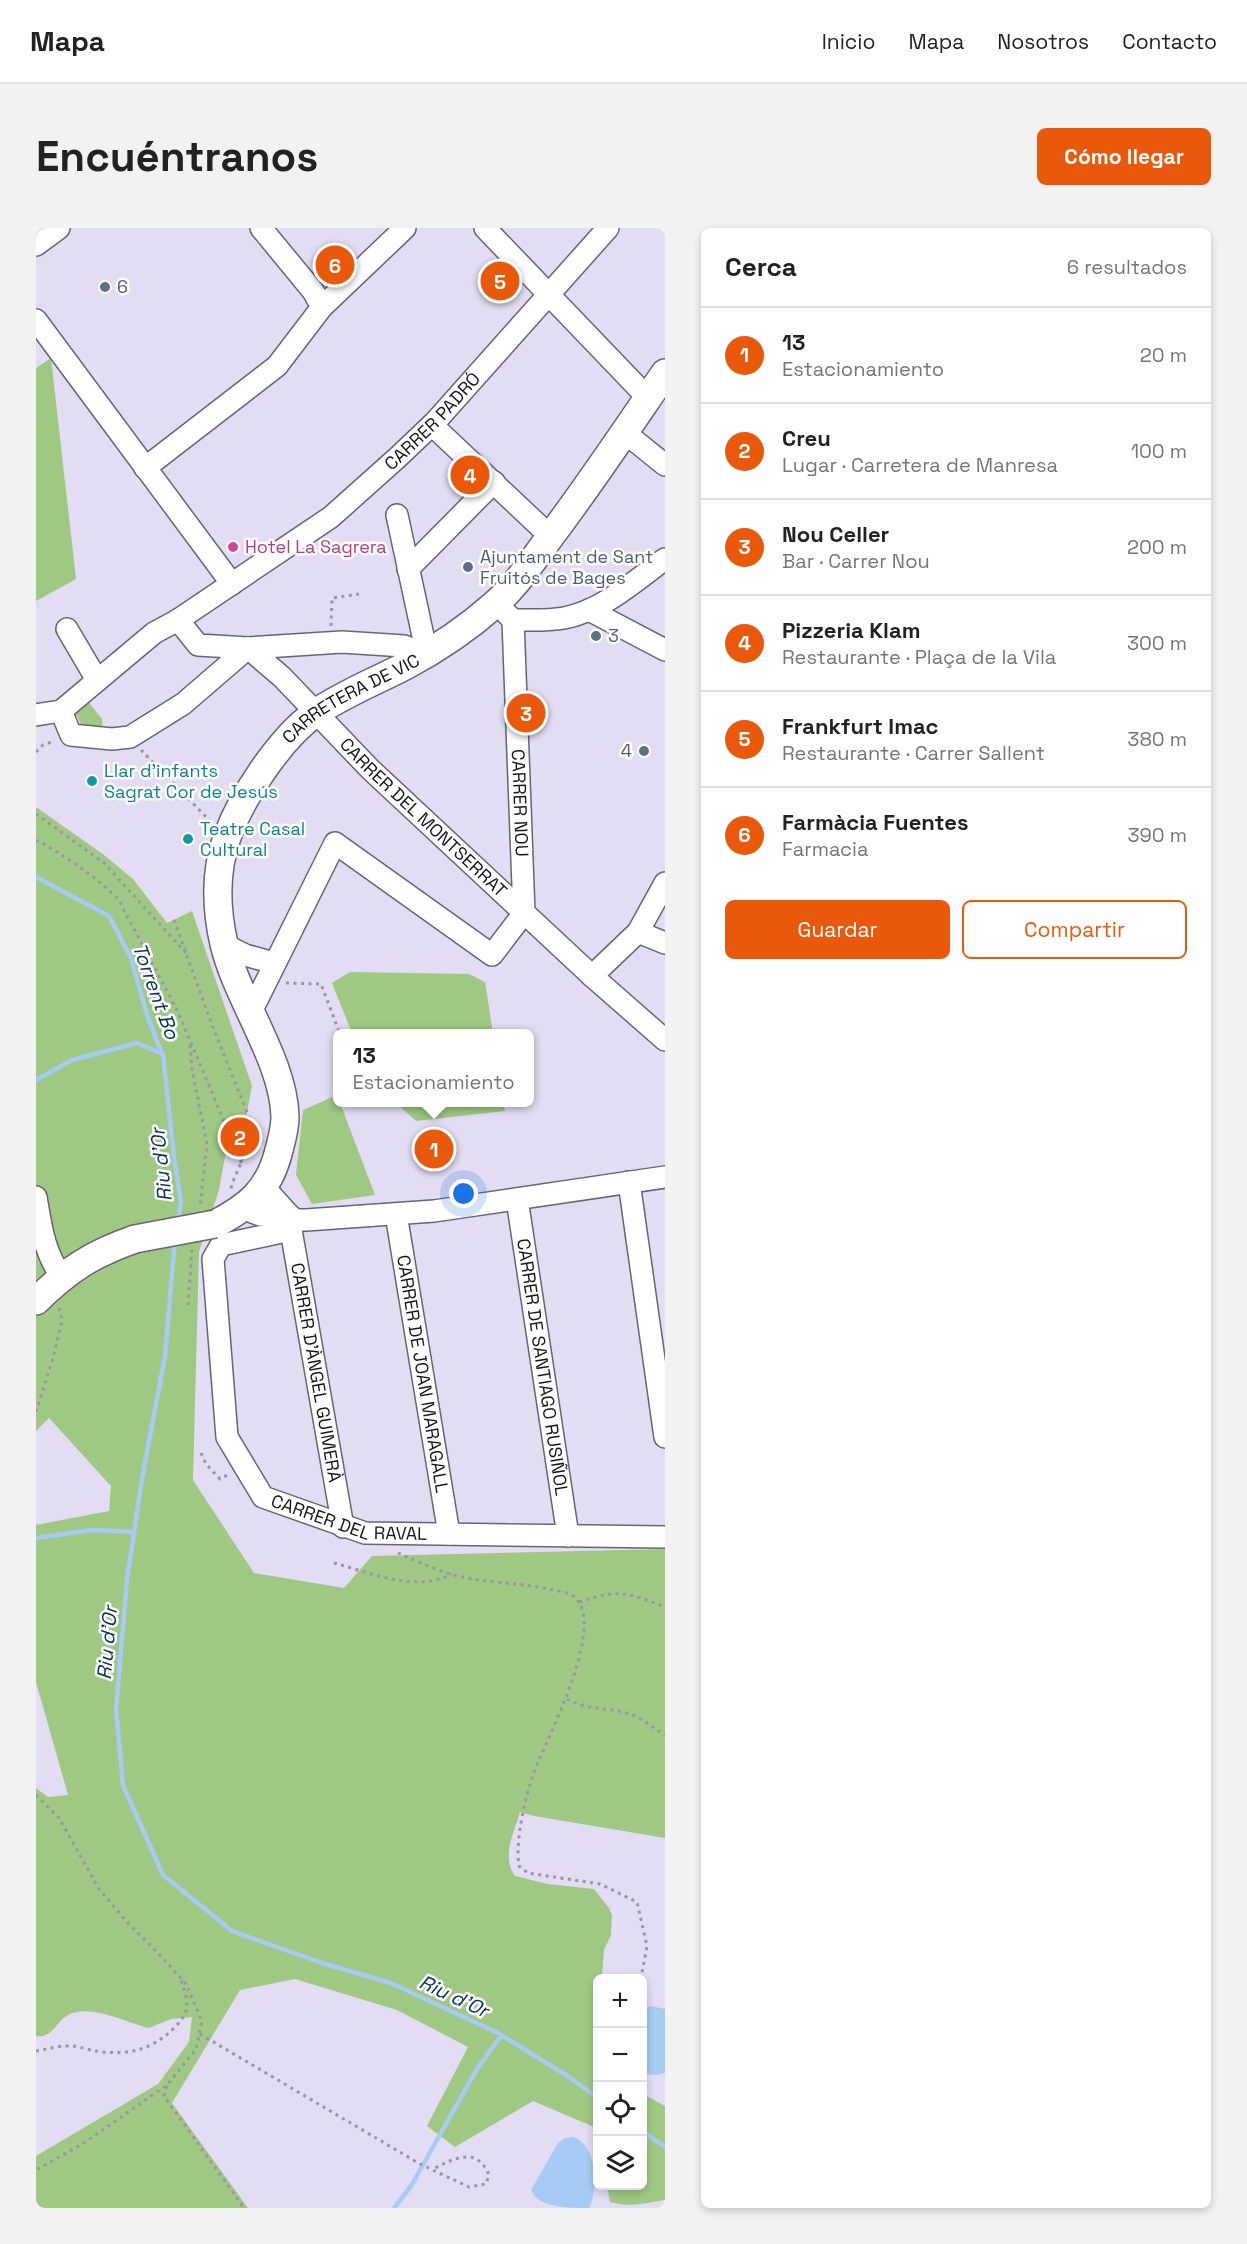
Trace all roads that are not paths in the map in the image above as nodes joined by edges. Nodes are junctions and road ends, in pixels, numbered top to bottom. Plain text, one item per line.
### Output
1 (59, 228) edge
2 (261, 228) edge
3 (405, 228) edge
4 (484, 228) edge
5 (608, 228) edge
6 (36, 245) edge
7 (547, 294) junction
8 (322, 307) junction
9 (36, 320) edge
10 (665, 373) edge
11 (648, 398) junction
12 (432, 425) junction
13 (624, 432) junction
14 (665, 465) edge
15 (145, 468) junction
16 (494, 482) junction
17 (397, 515) dead end
18 (550, 536) junction
19 (665, 559) edge
20 (408, 569) junction
21 (232, 584) junction
22 (589, 610) junction
23 (505, 611) junction
24 (178, 620) junction
25 (67, 629) dead end
26 (248, 648) junction
27 (665, 650) edge
28 (425, 654) junction
29 (97, 680) junction
30 (61, 711) junction
31 (316, 713) junction
32 (36, 715) edge
33 (665, 883) edge
34 (524, 913) junction
35 (638, 932) junction
36 (665, 943) edge
37 (225, 945) junction
38 (270, 973) junction
39 (592, 976) junction
40 (250, 1014) junction
41 (665, 1040) edge
42 (665, 1177) edge
43 (629, 1182) junction
44 (264, 1186) junction
45 (36, 1197) edge
46 (517, 1199) junction
47 (242, 1208) junction
48 (396, 1214) junction
49 (292, 1222) junction
50 (48, 1290) edge
51 (656, 1320) edge
52 (663, 1408) edge
53 (665, 1437) edge
54 (343, 1527) junction
55 (449, 1534) junction
56 (568, 1536) junction
57 (665, 1538) edge

1 - 6 street
2 - 8 street
3 - 8 street
4 - 7 street
5 - 7 street, CARRER PADRÓ
7 - 11 street
7 - 12 street, CARRER PADRÓ
8 - 15 street
9 - 15 street
10 - 11 main road, CARRETERA DE VIC
11 - 13 main road, CARRETERA DE VIC
12 - 16 street
12 - 21 street, CARRER PADRÓ
13 - 14 street
13 - 18 main road, CARRETERA DE VIC
15 - 21 street
16 - 18 street
16 - 20 street
17 - 20 street
18 - 23 main road, CARRETERA DE VIC
19 - 22 street
20 - 28 street
21 - 24 street, CARRER PADRÓ
22 - 23 street
22 - 27 street
23 - 28 main road, CARRETERA DE VIC
23 - 34 street, CARRER NOU
24 - 26 street
24 - 29 street
25 - 29 street
26 - 28 street
26 - 30 street
26 - 31 street, CARRER DEL MONTSERRAT
28 - 31 main road, CARRETERA DE VIC
29 - 30 street
30 - 32 street
31 - 34 street, CARRER DEL MONTSERRAT
31 - 37 main road, CARRETERA DE VIC
33 - 35 street
34 - 38 street
34 - 39 street, CARRER DEL MONTSERRAT
35 - 36 street
35 - 39 street
37 - 38 street
37 - 40 main road, CARRETERA DE VIC
38 - 40 street
39 - 41 street, CARRER DEL MONTSERRAT
40 - 44 main road, CARRETERA DE VIC
42 - 43 street
43 - 46 street
43 - 51 street
44 - 47 main road, CARRETERA DE VIC
44 - 49 street
45 - 50 street
46 - 48 street
46 - 56 street, CARRER DE SANTIAGO RUSIÑOL
47 - 49 street
47 - 50 main road, CARRETERA DE VIC, bridge
48 - 49 street
48 - 55 street, CARRER DE JOAN MARAGALL
49 - 54 street, CARRER D'ÀNGEL GUIMERÀ
49 - 54 street, CARRER DEL RAVAL
51 - 52 street
52 - 53 street
54 - 55 street, CARRER DEL RAVAL
55 - 56 street, CARRER DEL RAVAL
56 - 57 street, CARRER DEL RAVAL

